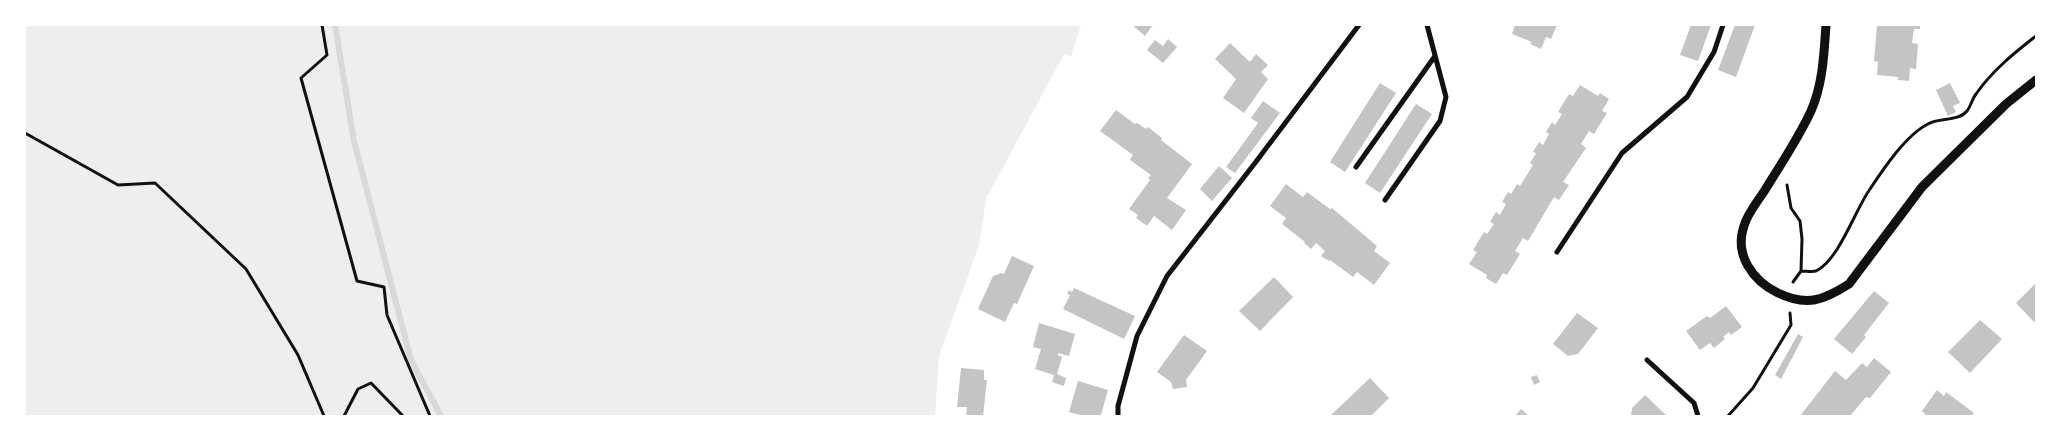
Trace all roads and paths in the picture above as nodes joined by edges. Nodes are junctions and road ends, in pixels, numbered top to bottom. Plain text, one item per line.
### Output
1 (322, 25) edge
2 (1359, 25) edge
3 (1427, 25) edge
4 (1723, 25) edge
5 (1826, 25) edge
6 (2036, 36) edge
7 (1435, 56) junction
8 (2036, 80) edge
9 (25, 133) edge
10 (1356, 167) dead end
11 (1786, 178) dead end
12 (1385, 200) dead end
13 (1557, 252) dead end
14 (1790, 315) dead end
15 (1647, 360) dead end
16 (324, 416) edge
17 (344, 416) edge
18 (403, 416) edge
19 (430, 416) edge
20 (1118, 416) edge
21 (1698, 416) edge
22 (1728, 416) edge

1 - 19 path
2 - 20 street
3 - 7 street
4 - 13 street
5 - 8 street
6 - 11 path
7 - 10 street
7 - 12 street
9 - 16 path
14 - 22 path
15 - 21 street
17 - 18 path

